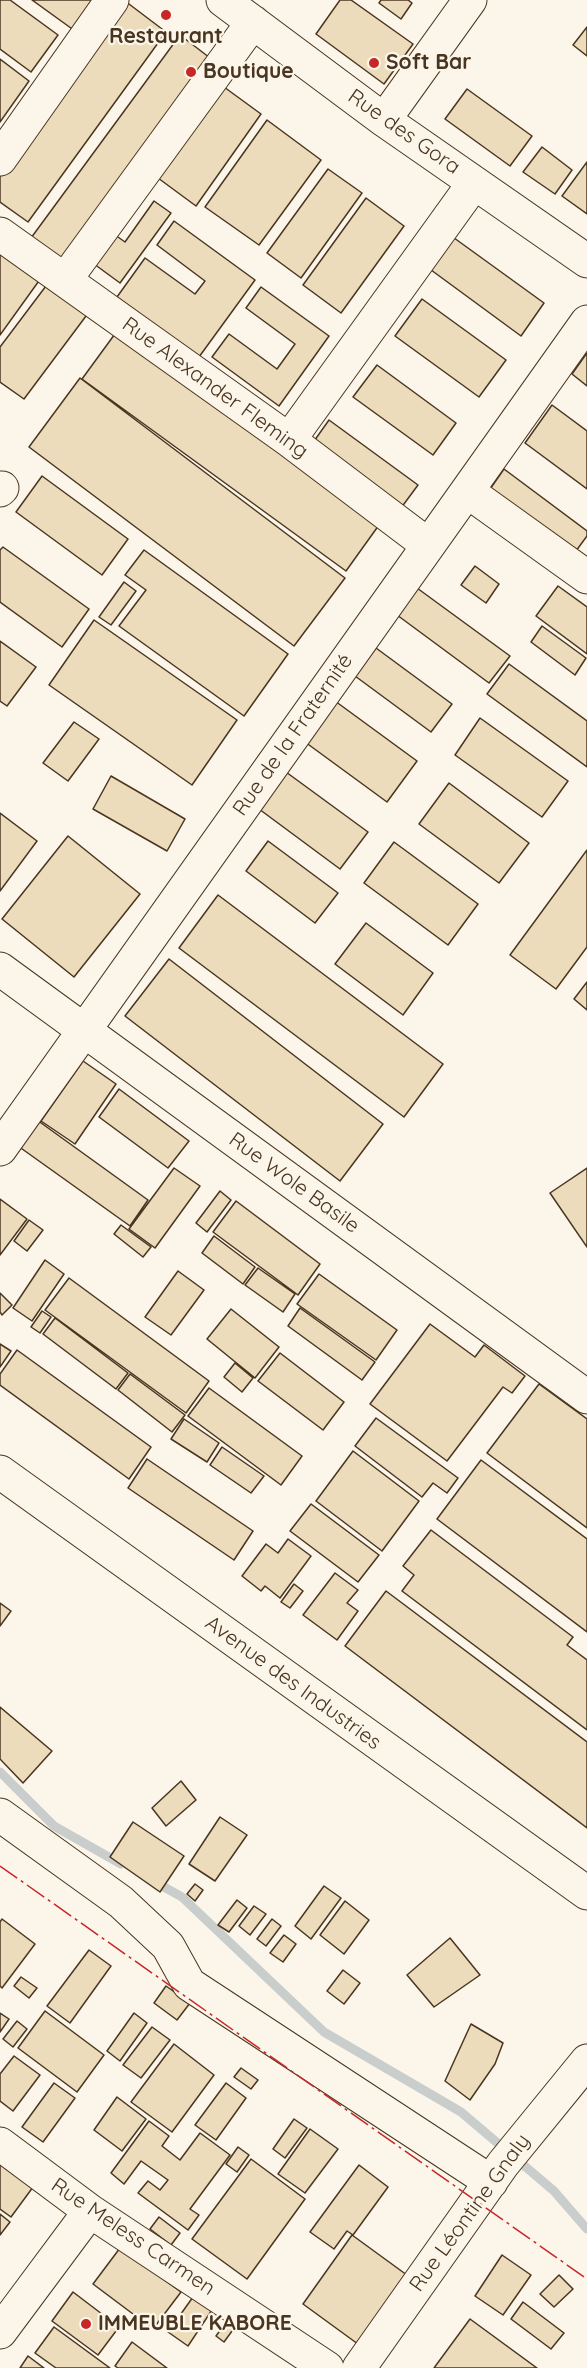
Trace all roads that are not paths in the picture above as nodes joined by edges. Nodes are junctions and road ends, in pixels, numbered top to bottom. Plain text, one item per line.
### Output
1 (112, 0) edge
2 (223, 0) edge
3 (470, 0) edge
4 (253, 22) junction
5 (384, 120) junction
6 (0, 159) edge
7 (474, 183) junction
8 (0, 234) edge
9 (587, 261) edge
10 (65, 280) junction
11 (587, 322) edge
12 (289, 440) junction
13 (467, 491) junction
14 (428, 545) junction
15 (587, 577) edge
16 (0, 969) edge
17 (84, 1030) junction
18 (0, 1149) edge
19 (587, 1397) edge
20 (0, 1472) edge
21 (0, 1815) edge
22 (587, 1893) edge
23 (587, 2061) edge
24 (0, 2144) edge
25 (497, 2173) junction
26 (90, 2211) junction
27 (0, 2332) edge
28 (327, 2368) edge
29 (359, 2368) edge

1 - 6 street
2 - 4 street, Rue des Gora
3 - 5 street
4 - 5 street, Rue des Gora
4 - 10 street
5 - 7 street, Rue des Gora
7 - 9 street, Rue des Gora
7 - 12 street
8 - 10 street, Rue Alexander Fleming
10 - 12 street, Rue Alexander Fleming
11 - 13 street, Rue de la Fraternité
12 - 14 street, Rue Alexander Fleming
13 - 14 street, Rue de la Fraternité
13 - 15 street
14 - 17 street, Rue de la Fraternité
16 - 17 street, Rue Wole Basile
17 - 18 street, Rue de la Fraternité
17 - 19 street, Rue Wole Basile
20 - 22 street, Avenue des Industries
21 - 25 street
23 - 25 street, Rue Léontine Gnaly
24 - 26 street, Rue Meless Carmen
25 - 29 street, Rue Léontine Gnaly
26 - 27 street
26 - 28 street, Rue Meless Carmen

